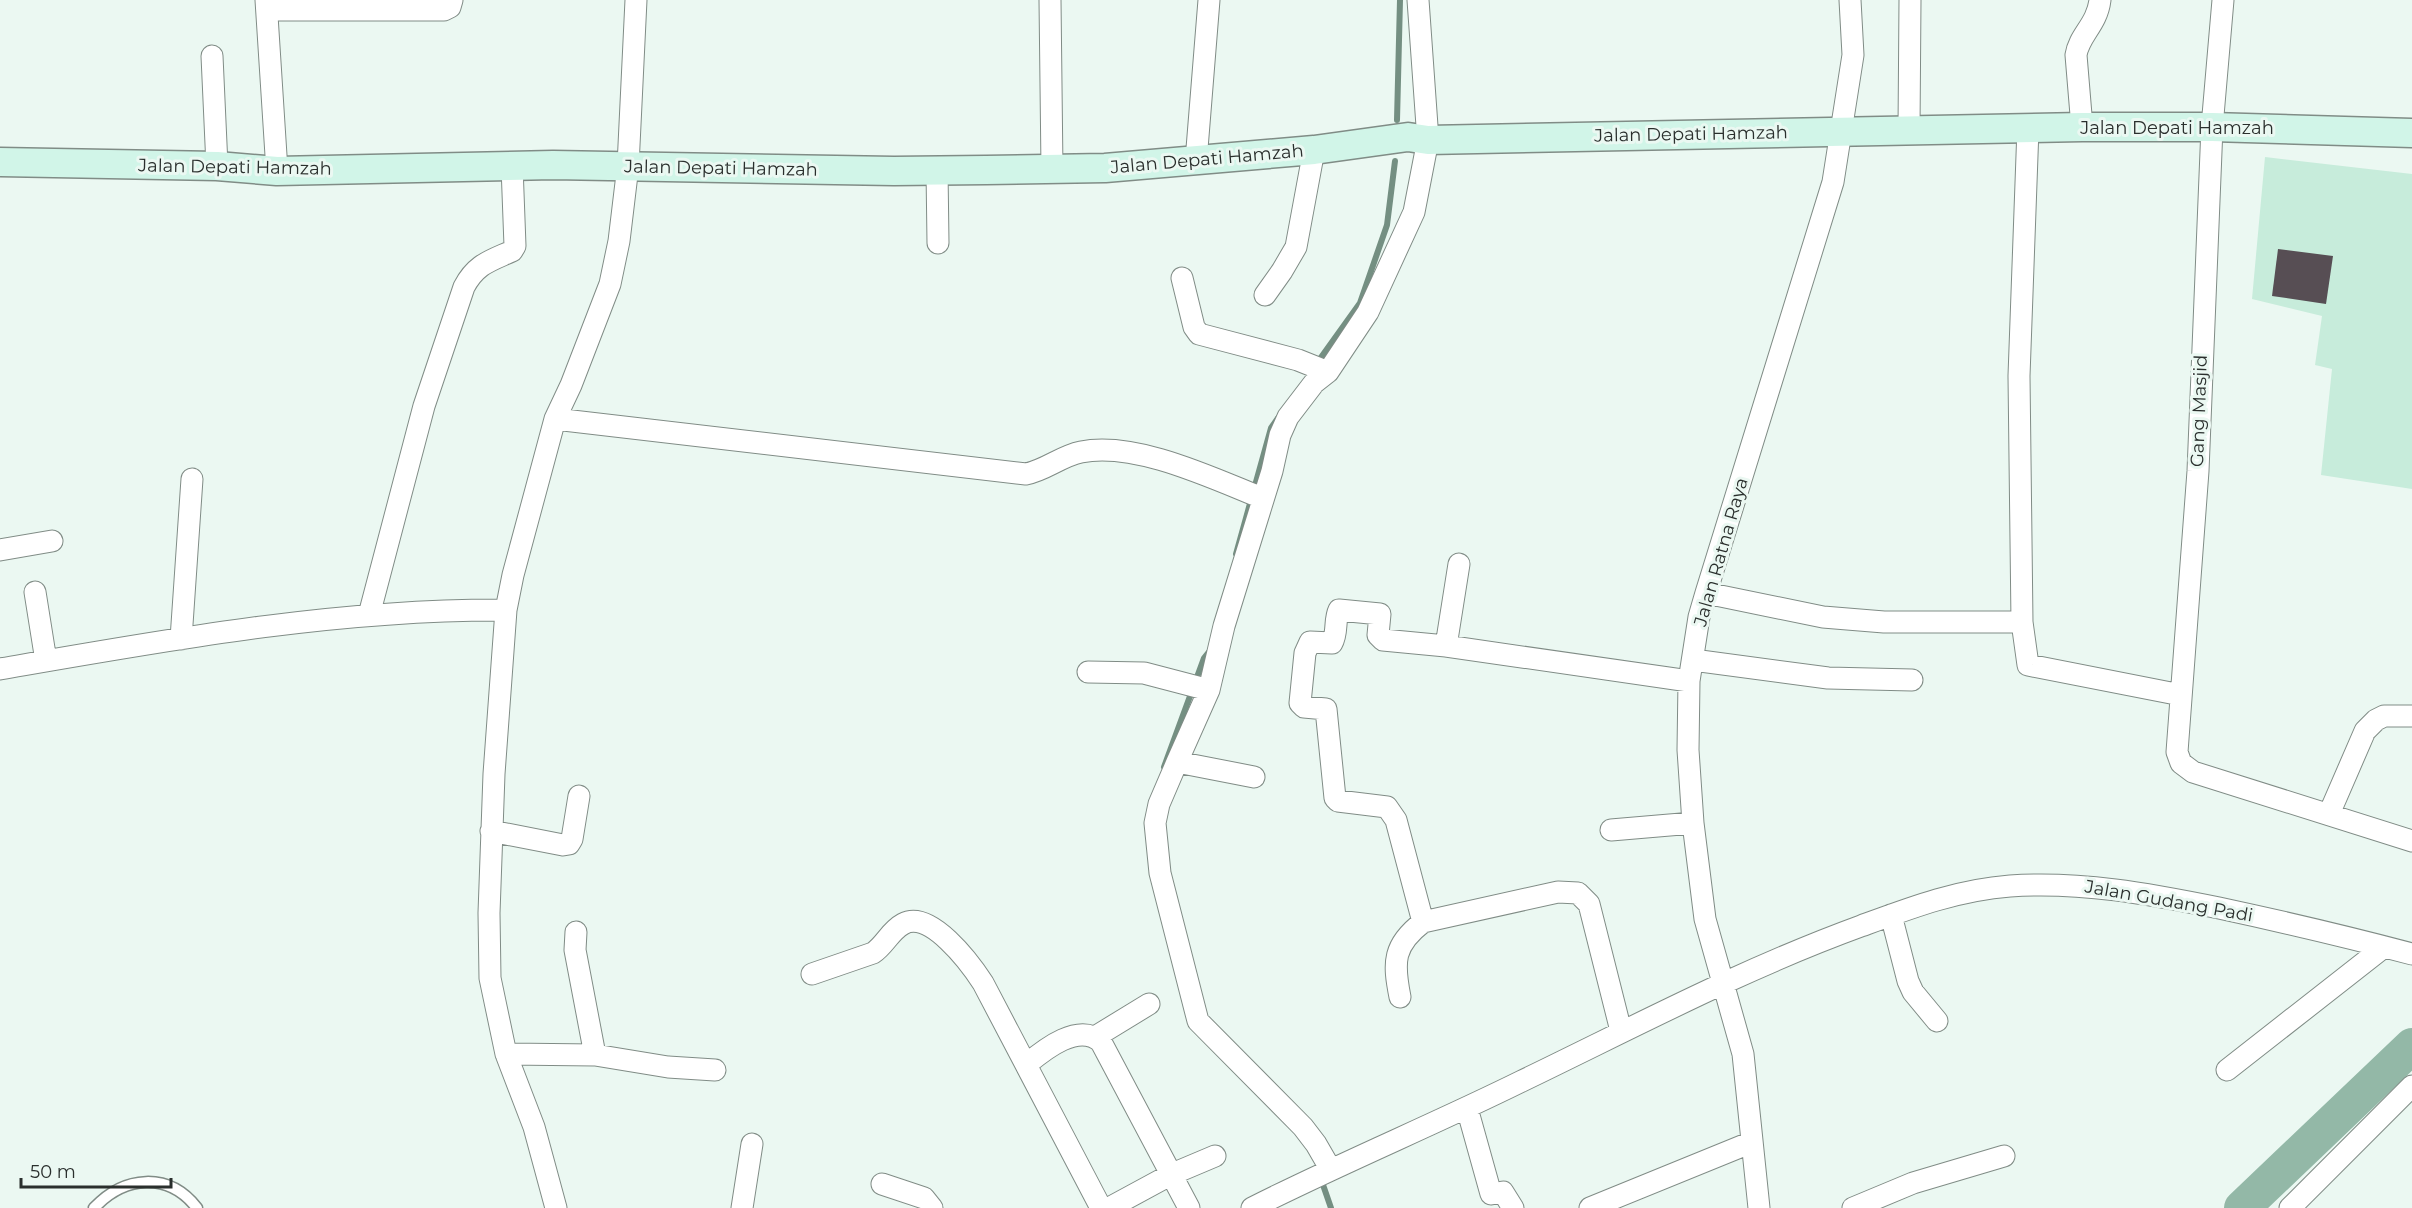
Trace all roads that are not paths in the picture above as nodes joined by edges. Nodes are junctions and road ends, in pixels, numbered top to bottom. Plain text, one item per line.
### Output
1 (452, 0) edge
2 (636, 0) edge
3 (1050, 0) edge
4 (1209, 0) edge
5 (1418, 0) edge
6 (1850, 0) edge
7 (1910, 0) edge
8 (2100, 0) edge
9 (2223, 0) edge
10 (267, 5) edge
11 (212, 56) dead end
12 (2212, 126) junction
13 (2082, 127) junction
14 (2028, 128) junction
15 (1909, 130) junction
16 (1842, 131) junction
17 (2412, 133) edge
18 (1428, 140) junction
19 (1314, 150) junction
20 (1196, 161) junction
21 (0, 162) edge
22 (216, 166) junction
23 (512, 166) junction
24 (628, 166) junction
25 (1052, 169) junction
26 (937, 170) junction
27 (277, 171) junction
28 (938, 243) dead end
29 (1182, 278) dead end
30 (1264, 295) dead end
31 (1315, 366) junction
32 (555, 419) junction
33 (192, 479) dead end
34 (1259, 497) junction
35 (52, 541) dead end
36 (0, 550) edge
37 (1459, 564) dead end
38 (35, 592) dead end
39 (1706, 593) junction
40 (506, 610) junction
41 (369, 615) junction
42 (2022, 622) junction
43 (181, 639) junction
44 (1446, 646) junction
45 (1693, 660) junction
46 (46, 661) junction
47 (0, 669) edge
48 (1088, 672) dead end
49 (1912, 680) dead end
50 (1689, 681) junction
51 (1203, 689) junction
52 (2181, 695) junction
53 (2412, 716) edge
54 (1177, 762) junction
55 (1254, 777) dead end
56 (579, 796) dead end
57 (2329, 814) junction
58 (1693, 823) junction
59 (1611, 830) dead end
60 (491, 831) junction
61 (2412, 841) edge
62 (1891, 915) junction
63 (1423, 922) junction
64 (576, 932) dead end
65 (2384, 947) junction
66 (2412, 954) edge
67 (812, 974) dead end
68 (1722, 982) junction
69 (1400, 997) dead end
70 (1149, 1004) dead end
71 (1937, 1021) dead end
72 (1621, 1031) junction
73 (1095, 1037) junction
74 (506, 1053) junction
75 (595, 1055) junction
76 (1027, 1064) junction
77 (715, 1070) dead end
78 (2227, 1070) dead end
79 (2412, 1086) edge
80 (1467, 1108) junction
81 (1752, 1142) junction
82 (752, 1144) dead end
83 (1215, 1155) dead end
84 (2004, 1156) dead end
85 (1170, 1175) junction
86 (1318, 1176) junction
87 (882, 1184) dead end
88 (94, 1208) edge
89 (197, 1208) edge
90 (556, 1208) edge
91 (742, 1208) edge
92 (932, 1208) edge
93 (1101, 1208) edge
94 (1109, 1208) edge
95 (1190, 1208) edge
96 (1252, 1208) edge
97 (1513, 1208) edge
98 (1590, 1208) edge
99 (1759, 1208) edge
100 (1853, 1208) edge
101 (2290, 1208) edge

1 - 10 street
2 - 24 street
3 - 25 street
4 - 20 street
5 - 18 street
6 - 16 street, Jalan Ratna Raya
7 - 15 street
8 - 13 street
9 - 12 street, Gang Masjid
10 - 27 street
11 - 22 street
12 - 13 main road, Jalan Depati Hamzah
12 - 17 main road, Jalan Depati Hamzah
12 - 52 street, Gang Masjid
13 - 14 main road, Jalan Depati Hamzah
14 - 15 main road, Jalan Depati Hamzah
14 - 42 street
15 - 16 main road, Jalan Depati Hamzah
16 - 18 main road, Jalan Depati Hamzah
16 - 39 street, Jalan Ratna Raya
18 - 19 main road, Jalan Depati Hamzah
18 - 31 street
19 - 20 main road, Jalan Depati Hamzah
19 - 30 street
20 - 25 main road, Jalan Depati Hamzah
21 - 22 main road, Jalan Depati Hamzah
22 - 27 main road, Jalan Depati Hamzah
23 - 24 main road, Jalan Depati Hamzah
23 - 27 main road, Jalan Depati Hamzah
23 - 41 street
24 - 26 main road, Jalan Depati Hamzah
24 - 32 street
25 - 26 main road, Jalan Depati Hamzah
26 - 28 street
29 - 31 street
31 - 34 street
32 - 34 street
32 - 40 street
33 - 43 street
34 - 51 street
35 - 36 street
37 - 44 street
38 - 46 street
39 - 42 street
39 - 45 street, Jalan Ratna Raya
40 - 41 street
40 - 60 street
41 - 43 street
42 - 52 street
43 - 46 street
44 - 50 street
44 - 63 street
45 - 49 street
45 - 50 street, Jalan Ratna Raya
46 - 47 street
48 - 51 street
50 - 58 street, Jalan Ratna Raya
51 - 54 street
52 - 57 street, Gang Masjid
53 - 57 street
54 - 55 street
54 - 86 street
56 - 60 street
57 - 61 street, Gang Masjid
58 - 59 street
58 - 68 street, Jalan Ratna Raya
60 - 74 street
62 - 65 street, Jalan Gudang Padi
62 - 68 street, Jalan Gudang Padi
62 - 71 street
63 - 69 street
63 - 72 street
64 - 75 street
65 - 66 street, Jalan Gudang Padi
65 - 78 street
67 - 76 street
68 - 72 street, Jalan Gudang Padi
68 - 81 street, Jalan Ratna Raya
70 - 73 street
72 - 80 street, Jalan Gudang Padi
73 - 76 street
73 - 85 street
74 - 75 street
74 - 90 street
75 - 77 street
76 - 93 street
79 - 101 street
80 - 86 street, Jalan Gudang Padi
80 - 97 street
81 - 98 street
81 - 99 street, Jalan Ratna Raya
82 - 91 street
83 - 85 street
84 - 100 street
85 - 94 street
85 - 95 street
86 - 96 street, Jalan Gudang Padi
87 - 92 street
88 - 89 lane

